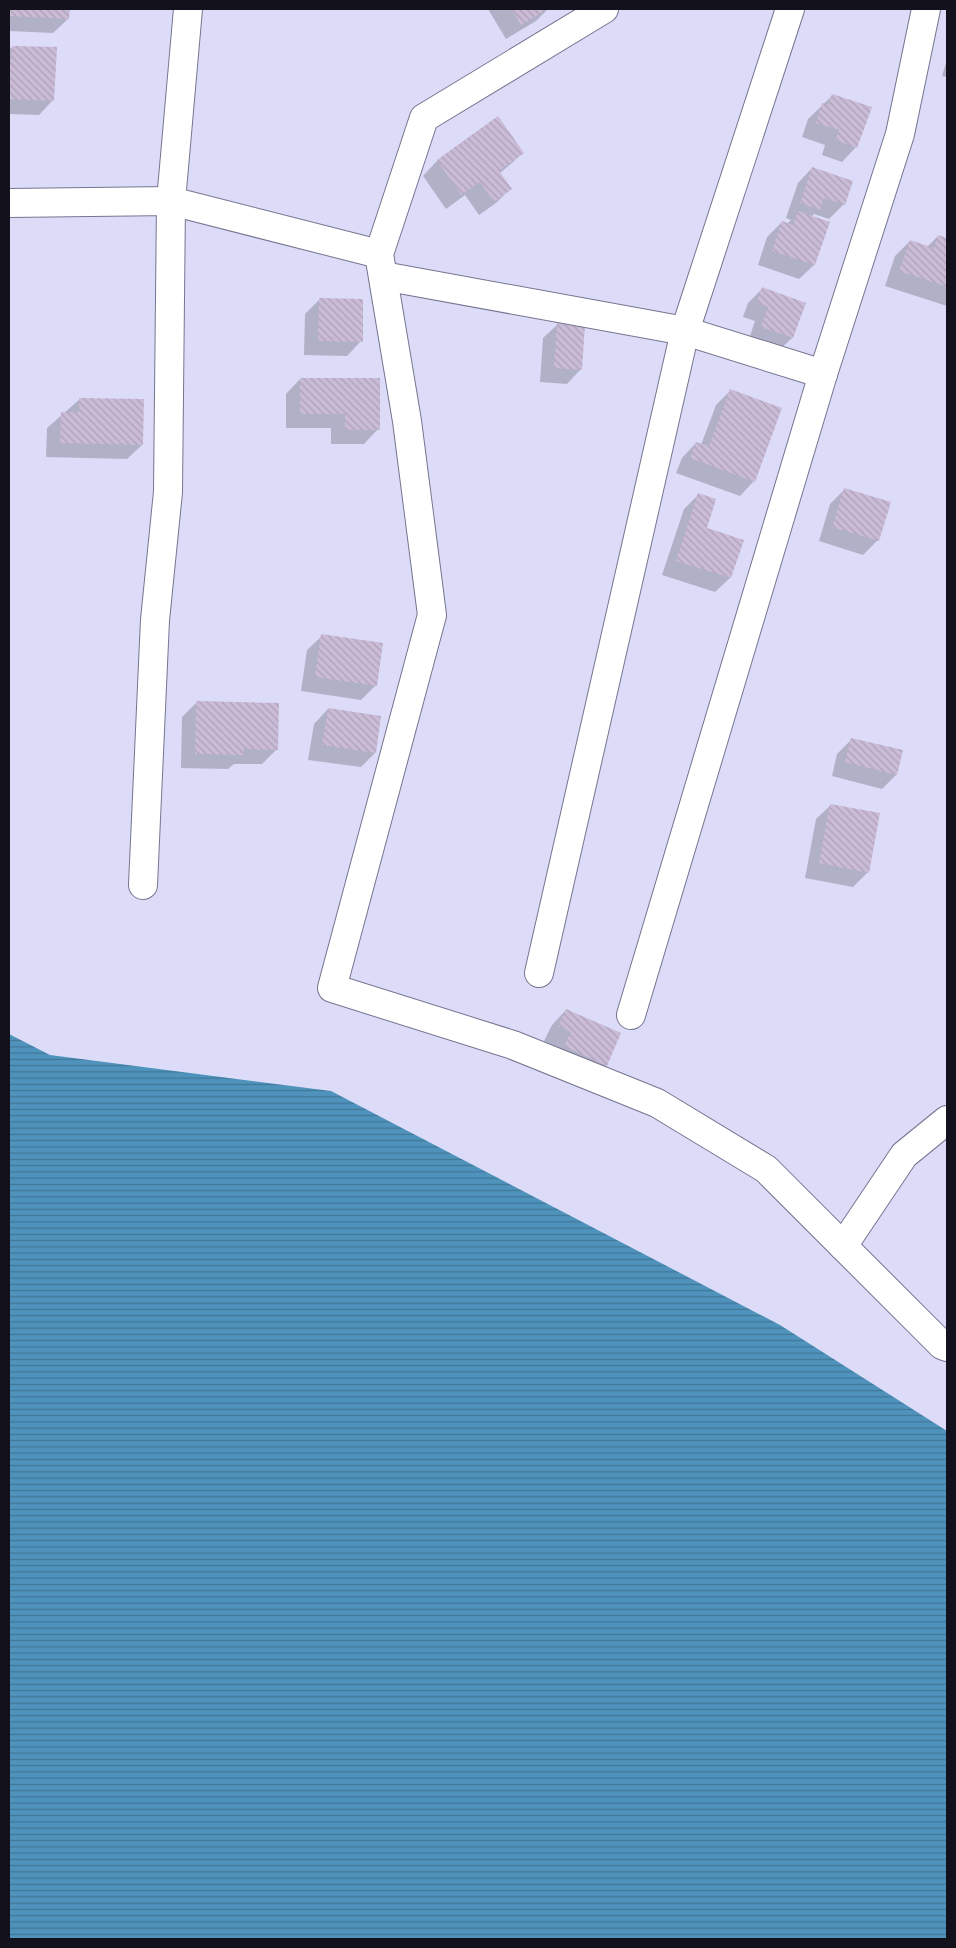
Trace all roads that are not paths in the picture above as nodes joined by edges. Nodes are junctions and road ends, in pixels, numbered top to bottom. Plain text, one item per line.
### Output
1 (188, 9) edge
2 (604, 9) edge
3 (790, 9) edge
4 (926, 9) edge
5 (171, 201) junction
6 (9, 203) edge
7 (381, 265) junction
8 (685, 331) junction
9 (823, 374) junction
10 (143, 885) dead end
11 (539, 973) dead end
12 (631, 1015) dead end
13 (947, 1120) edge
14 (843, 1246) junction
15 (947, 1347) edge

1 - 5 street
2 - 7 street
3 - 8 street
4 - 9 street
5 - 6 street
5 - 7 street
5 - 10 street
7 - 8 street
7 - 14 street
8 - 9 street
8 - 11 street
9 - 12 street
13 - 14 street
14 - 15 street

